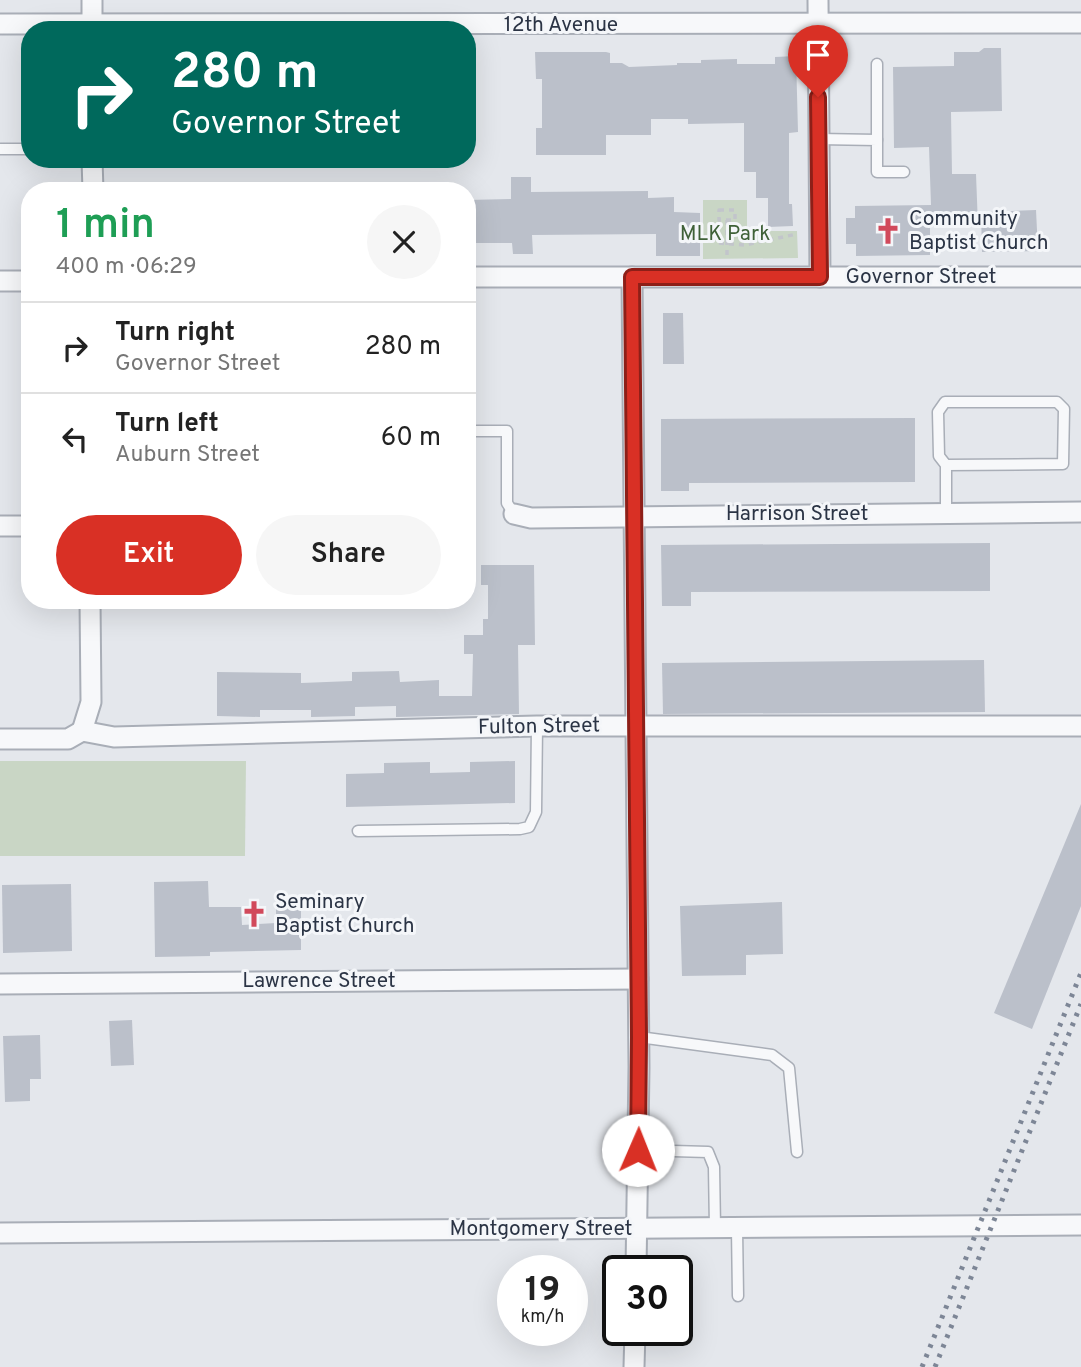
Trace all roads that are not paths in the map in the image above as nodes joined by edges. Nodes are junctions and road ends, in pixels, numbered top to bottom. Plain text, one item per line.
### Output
1 (92, 0) edge
2 (818, 0) edge
3 (92, 21) edge
4 (1081, 23) edge
5 (0, 24) edge
6 (818, 24) junction
7 (21, 25) edge
8 (476, 27) edge
9 (877, 64) dead end
10 (819, 139) junction
11 (877, 139) junction
12 (0, 149) edge
13 (21, 149) edge
14 (904, 172) dead end
15 (476, 277) edge
16 (632, 277) junction
17 (820, 277) junction
18 (1081, 277) edge
19 (0, 281) edge
20 (21, 281) edge
21 (476, 431) edge
22 (946, 465) junction
23 (1081, 512) edge
24 (946, 513) junction
25 (514, 514) joint
26 (634, 515) junction
27 (0, 526) edge
28 (21, 526) edge
29 (90, 609) edge
30 (537, 726) junction
31 (1081, 726) edge
32 (636, 727) junction
33 (82, 731) junction
34 (0, 740) edge
35 (358, 831) dead end
36 (638, 979) junction
37 (0, 984) edge
38 (639, 1037) junction
39 (638, 1150) junction
40 (797, 1152) dead end
41 (1081, 1225) edge
42 (715, 1229) junction
43 (737, 1229) junction
44 (636, 1230) junction
45 (0, 1233) edge
46 (636, 1255) edge
47 (738, 1296) dead end
48 (635, 1346) edge
49 (634, 1367) edge

1 - 3 street
2 - 6 street
4 - 6 street, 12th Avenue
5 - 7 street, 12th Avenue
6 - 8 street, 12th Avenue
6 - 10 street
9 - 11 lane
10 - 11 lane
10 - 17 street
11 - 14 lane
12 - 13 lane
15 - 16 street, Governor Street
16 - 17 street, Governor Street
16 - 26 street
17 - 18 street, Governor Street
19 - 20 street
21 - 25 lane
22 - 22 lane
22 - 24 lane
23 - 24 street, Harrison Street
24 - 26 street, Harrison Street
25 - 26 street, Harrison Street
26 - 32 street
27 - 28 street
29 - 33 street
30 - 32 street, Fulton Street
30 - 33 street, Fulton Street
30 - 35 lane
31 - 32 street, Fulton Street
32 - 36 street
33 - 34 street, Fulton Street
36 - 37 street, Lawrence Street
36 - 38 street
38 - 39 street
38 - 40 lane
39 - 42 lane
39 - 44 street
41 - 43 street, Montgomery Street
42 - 43 street, Montgomery Street
42 - 44 street, Montgomery Street
43 - 47 lane
44 - 45 street, Montgomery Street
44 - 46 street
48 - 49 street

